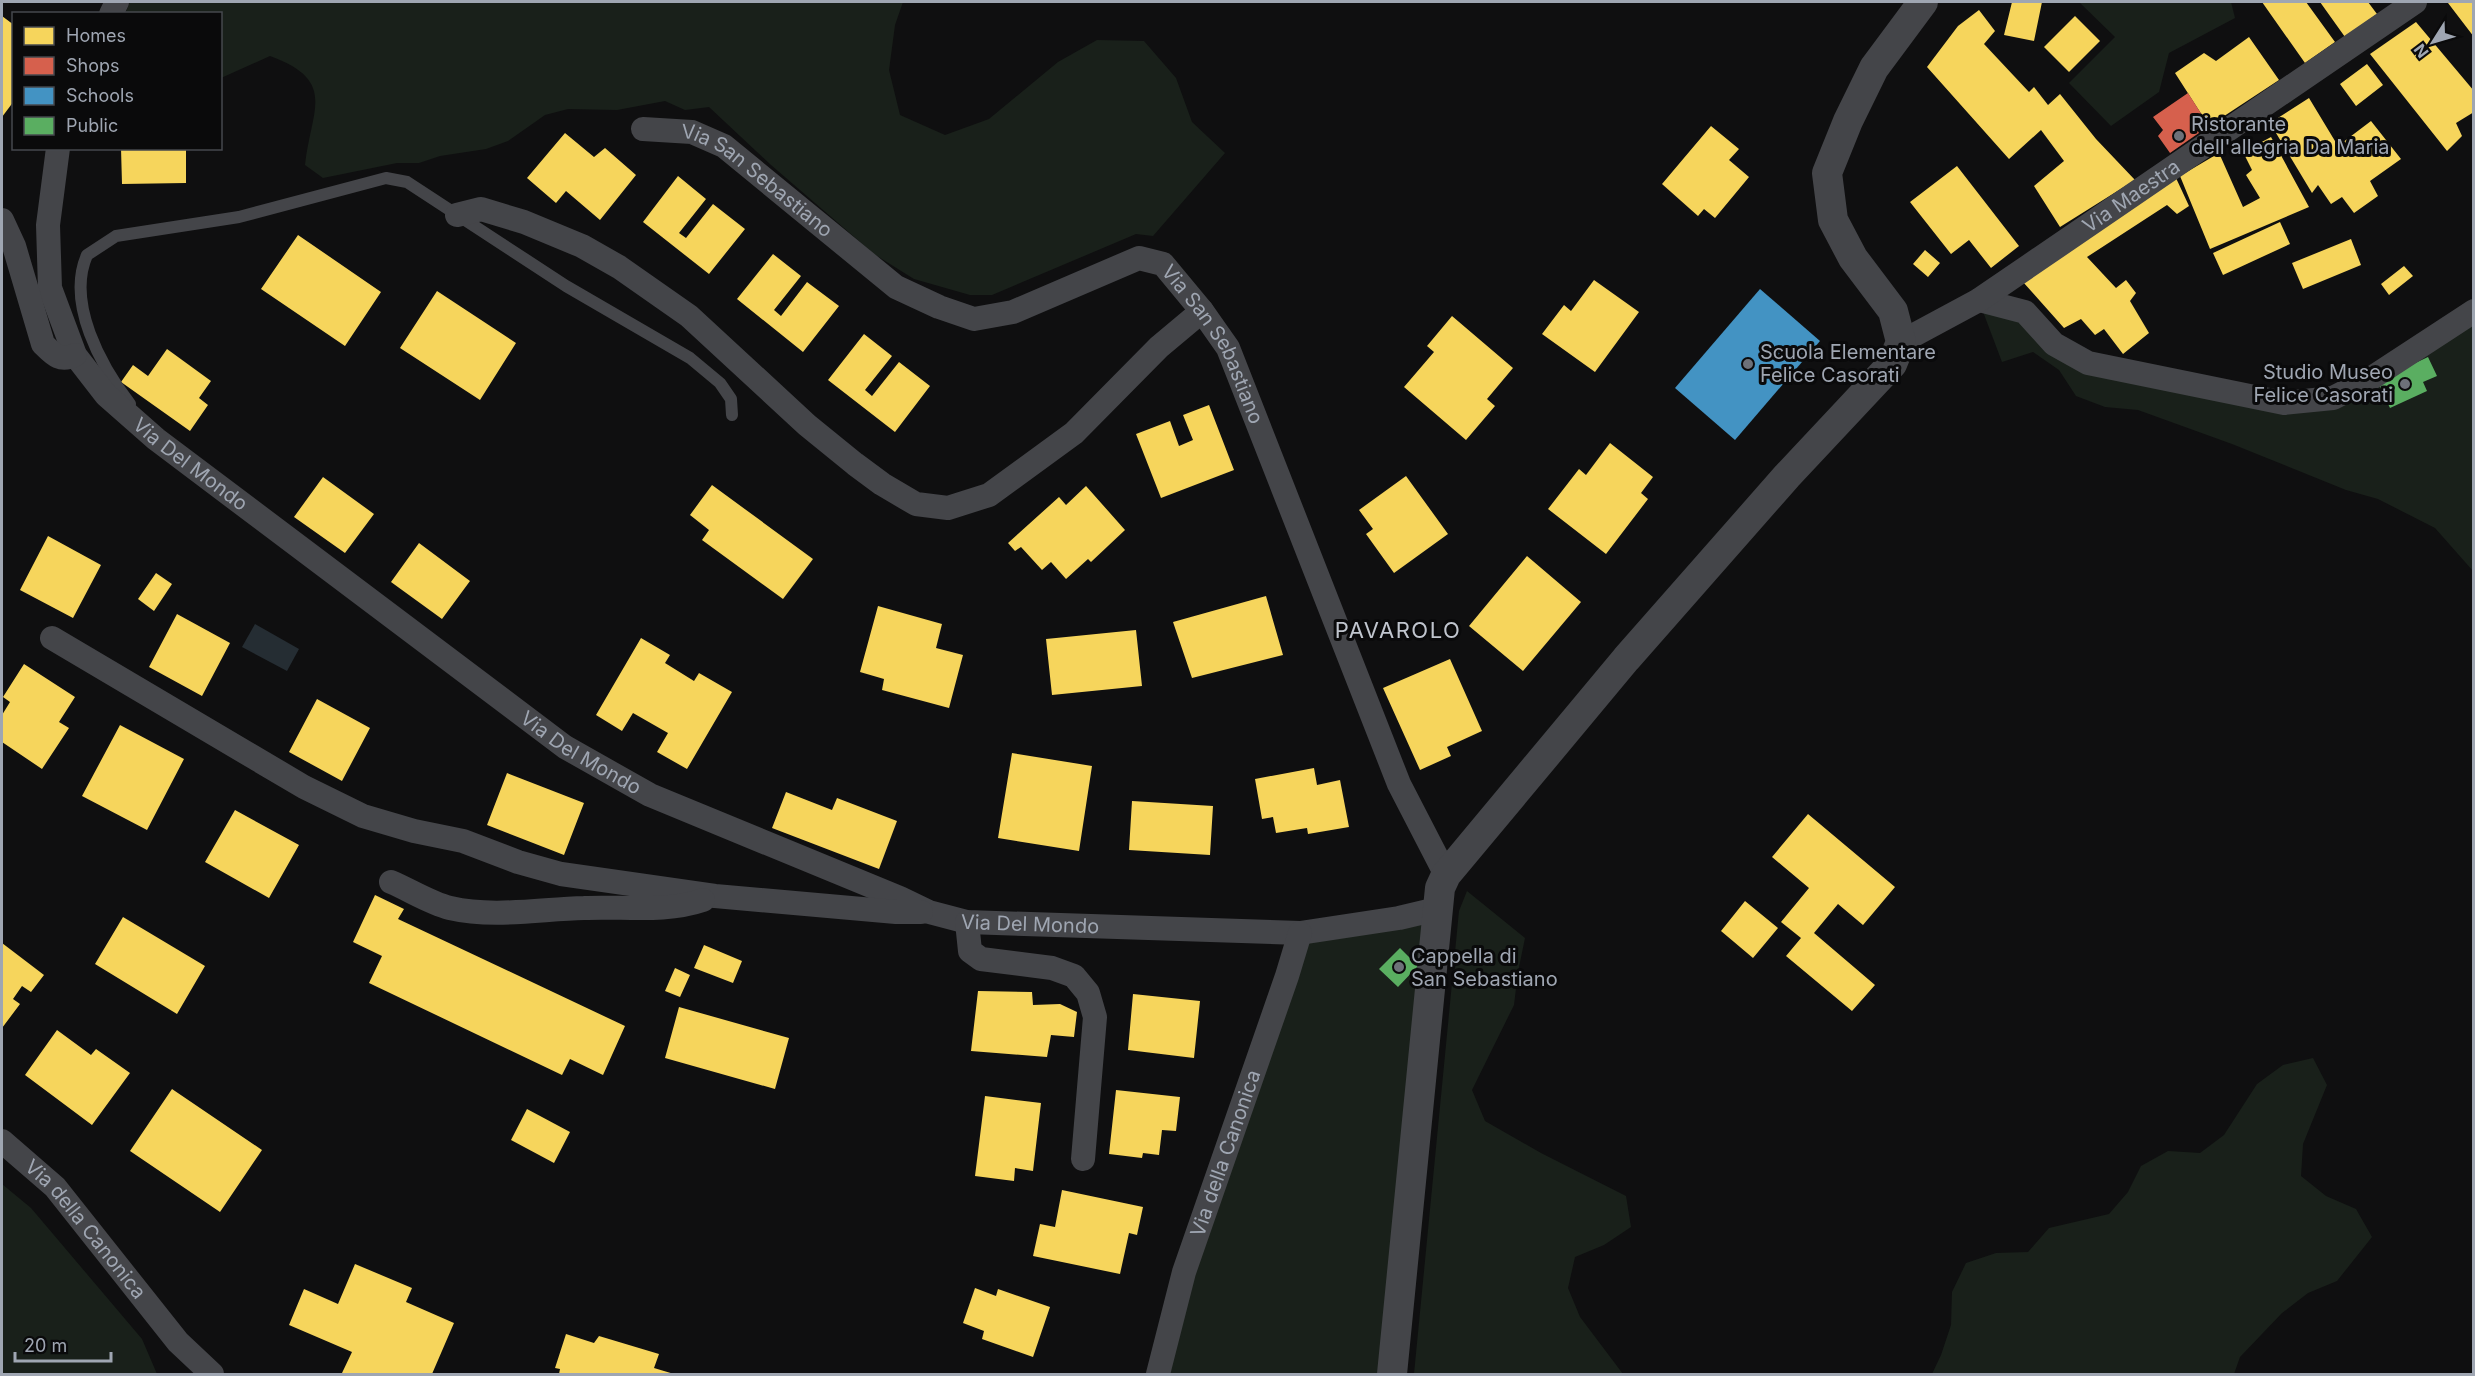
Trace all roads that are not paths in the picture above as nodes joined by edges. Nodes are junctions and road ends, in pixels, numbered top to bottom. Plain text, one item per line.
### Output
1 (1923, 2) edge
2 (2415, 2) edge
3 (643, 129) dead end
4 (58, 150) edge
5 (457, 215) junction
6 (2, 220) edge
7 (1979, 300) junction
8 (1202, 311) junction
9 (2474, 311) edge
10 (1901, 342) junction
11 (75, 355) junction
12 (732, 415) dead end
13 (156, 439) junction
14 (52, 638) dead end
15 (1446, 875) junction
16 (391, 882) dead end
17 (715, 896) junction
18 (1437, 909) junction
19 (929, 912) junction
20 (967, 922) junction
21 (1300, 933) junction
22 (2, 1141) edge
23 (1083, 1159) dead end
24 (212, 1374) edge
25 (1158, 1374) edge
26 (1392, 1374) edge

1 - 10 street
2 - 7 street, Via Maestra
3 - 8 street, Via San Sebastiano
4 - 11 street, Via Del Mondo
5 - 8 street
5 - 12 lane
5 - 13 lane
6 - 11 street
7 - 9 street
7 - 10 street, Via Maestra
8 - 15 street, Via San Sebastiano
10 - 15 street
11 - 13 street, Via Del Mondo
13 - 19 street, Via Del Mondo
14 - 17 street
15 - 18 street
16 - 17 street
17 - 19 street
18 - 21 street, Via Del Mondo
18 - 26 street
19 - 20 street, Via Del Mondo
20 - 21 street, Via Del Mondo
20 - 23 street
21 - 25 street, Via della Canonica
22 - 24 street, Via della Canonica

